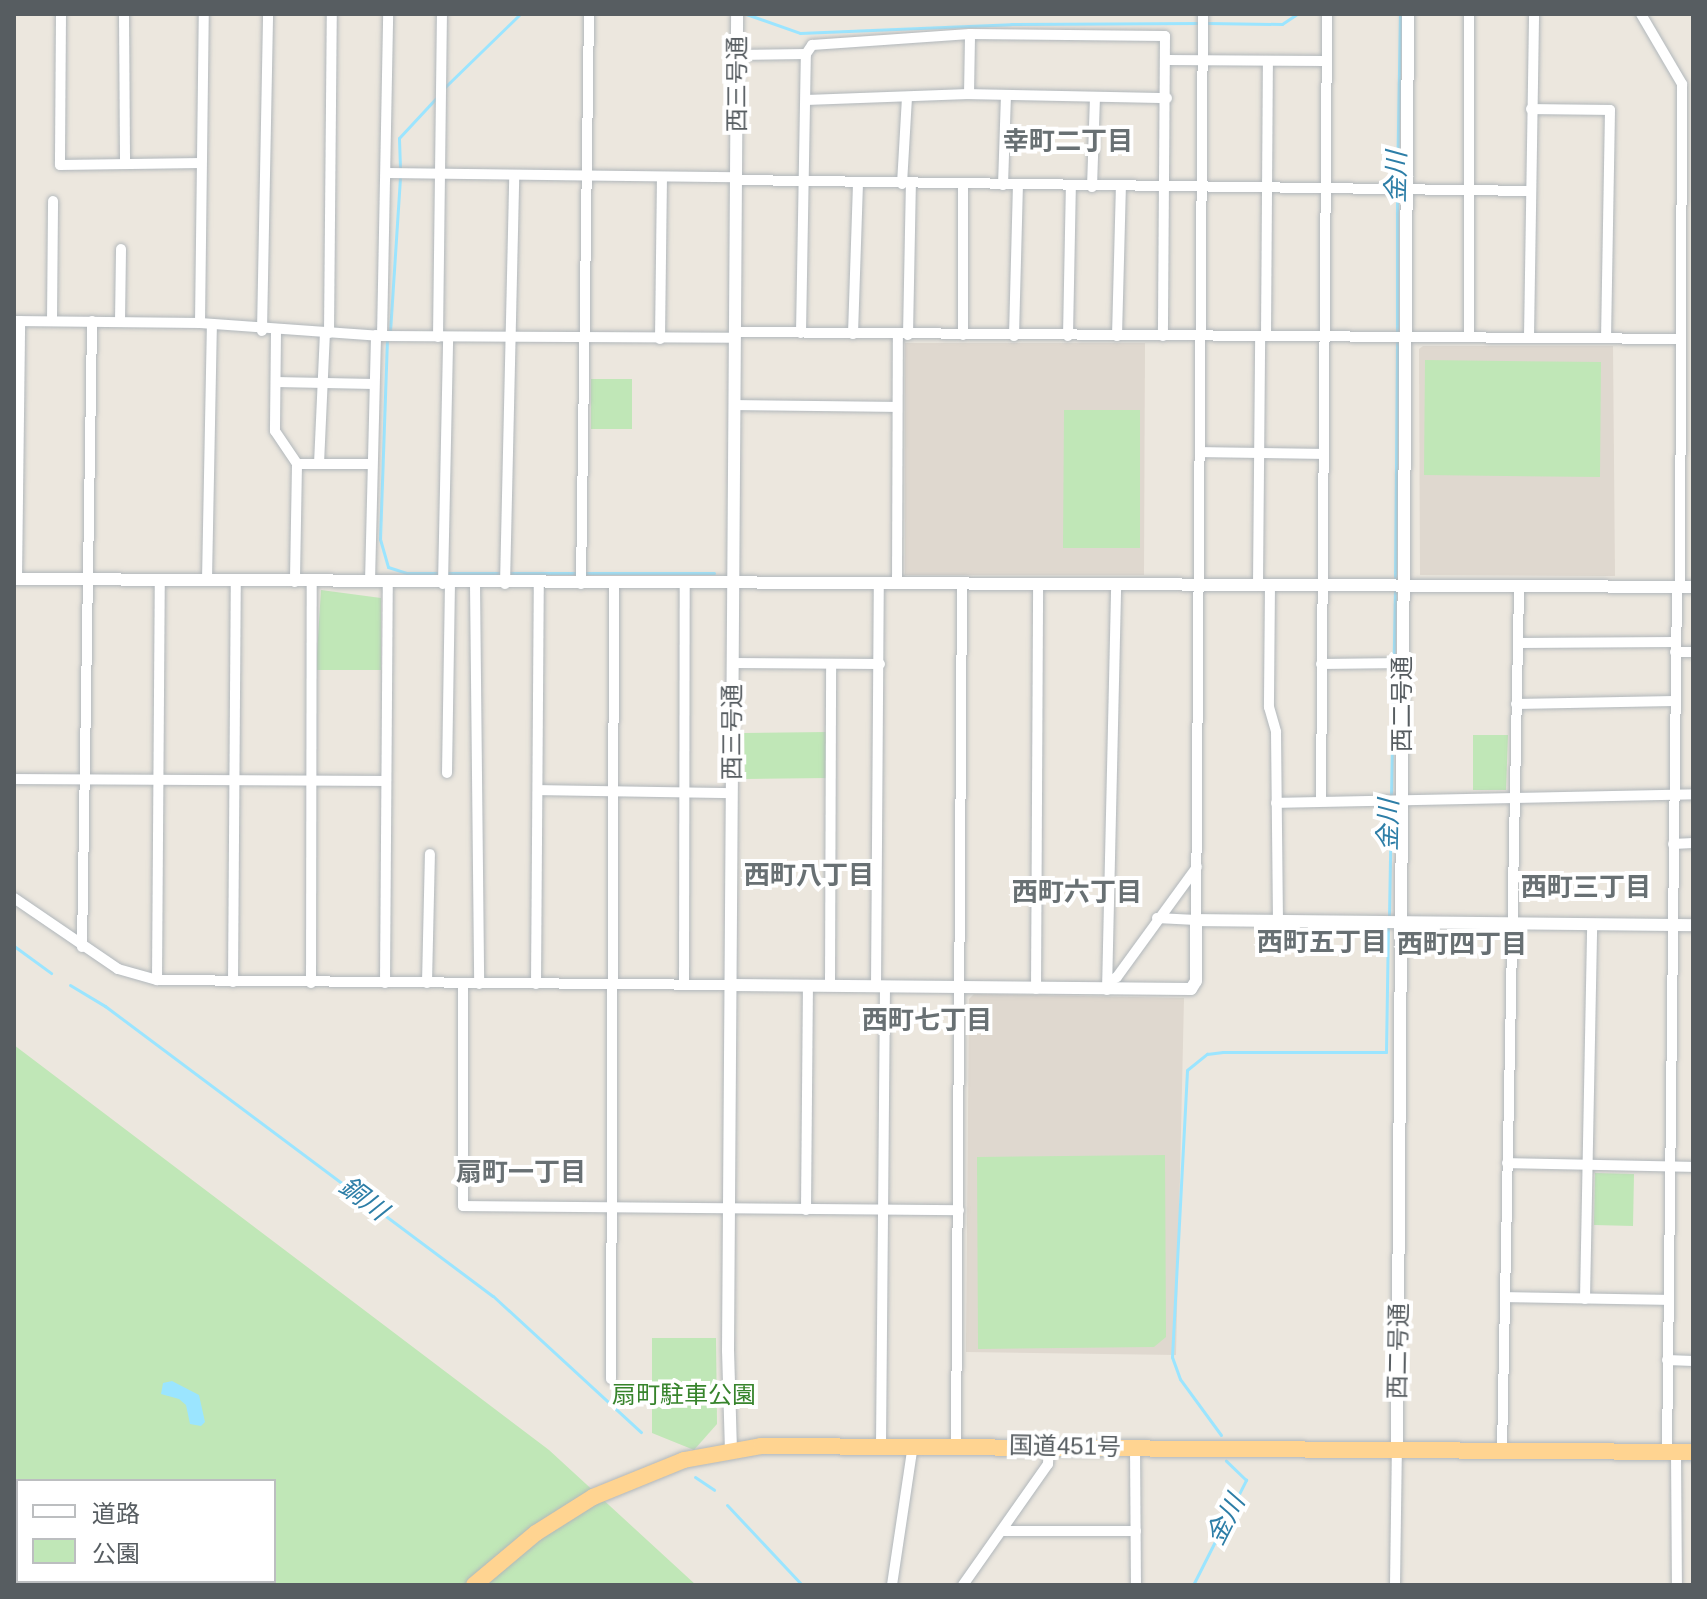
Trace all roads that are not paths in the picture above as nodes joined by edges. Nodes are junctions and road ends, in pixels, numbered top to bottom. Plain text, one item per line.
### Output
1 (61, 14) edge
2 (124, 14) edge
3 (204, 14) edge
4 (268, 14) edge
5 (332, 14) edge
6 (388, 14) edge
7 (442, 14) edge
8 (589, 14) edge
9 (737, 14) edge
10 (1203, 14) edge
11 (1327, 14) edge
12 (1408, 14) edge
13 (1469, 14) edge
14 (1534, 14) edge
15 (1641, 14) edge
16 (970, 34) junction
17 (806, 54) junction
18 (737, 55) junction
19 (1167, 60) junction
20 (1202, 60) junction
21 (1268, 61) junction
22 (1325, 61) junction
23 (969, 94) junction
24 (1006, 95) junction
25 (907, 97) junction
26 (1095, 97) junction
27 (1167, 98) junction
28 (806, 100) junction
29 (1531, 109) junction
30 (201, 163) junction
31 (125, 164) junction
32 (387, 173) junction
33 (439, 174) junction
34 (588, 175) junction
35 (514, 176) junction
36 (662, 178) junction
37 (736, 178) junction
38 (805, 181) junction
39 (858, 182) junction
40 (907, 184) junction
41 (963, 185) junction
42 (1003, 185) junction
43 (1018, 186) junction
44 (1071, 186) junction
45 (1092, 187) junction
46 (1121, 187) junction
47 (1167, 187) junction
48 (1202, 188) junction
49 (1268, 189) junction
50 (1324, 190) junction
51 (1407, 190) junction
52 (1469, 191) junction
53 (1529, 191) junction
54 (53, 201) dead end
55 (121, 249) dead end
56 (1687, 250) edge
57 (17, 321) edge
58 (52, 321) junction
59 (92, 321) junction
60 (120, 322) junction
61 (206, 324) junction
62 (262, 331) junction
63 (276, 331) junction
64 (327, 333) junction
65 (801, 333) junction
66 (853, 334) junction
67 (735, 335) junction
68 (903, 335) junction
69 (963, 335) junction
70 (379, 336) junction
71 (1014, 336) junction
72 (1068, 336) junction
73 (1117, 336) junction
74 (1163, 336) junction
75 (1200, 336) junction
76 (1263, 336) junction
77 (1323, 336) junction
78 (443, 337) junction
79 (1407, 337) junction
80 (1469, 337) junction
81 (1529, 337) junction
82 (508, 338) junction
83 (584, 338) junction
84 (1606, 338) junction
85 (660, 339) junction
86 (1681, 339) junction
87 (276, 382) junction
88 (323, 383) junction
89 (374, 384) junction
90 (735, 405) junction
91 (897, 407) junction
92 (1680, 434) junction
93 (1693, 434) edge
94 (1200, 452) junction
95 (1257, 453) junction
96 (1322, 454) junction
97 (297, 464) junction
98 (319, 464) junction
99 (371, 464) junction
100 (16, 579) edge
101 (84, 579) junction
102 (160, 580) junction
103 (207, 580) junction
104 (236, 580) junction
105 (295, 582) junction
106 (312, 582) junction
107 (370, 582) junction
108 (388, 582) junction
109 (962, 583) junction
110 (446, 584) junction
111 (475, 584) junction
112 (505, 584) junction
113 (539, 584) junction
114 (581, 584) junction
115 (614, 584) junction
116 (685, 584) junction
117 (733, 584) junction
118 (879, 584) junction
119 (897, 584) junction
120 (1038, 584) junction
121 (1116, 584) junction
122 (1198, 584) junction
123 (1264, 584) junction
124 (1322, 585) junction
125 (1403, 585) junction
126 (1519, 586) junction
127 (1683, 587) edge
128 (1518, 643) junction
129 (1675, 647) junction
130 (1693, 652) edge
131 (733, 663) junction
132 (1403, 663) junction
133 (831, 664) junction
134 (880, 664) junction
135 (1321, 664) junction
136 (1674, 701) junction
137 (1516, 704) junction
138 (447, 773) dead end
139 (14, 779) edge
140 (84, 780) junction
141 (159, 781) junction
142 (236, 781) junction
143 (309, 781) junction
144 (386, 781) junction
145 (538, 790) junction
146 (613, 792) junction
147 (686, 793) junction
148 (732, 793) junction
149 (1693, 794) edge
150 (1674, 795) junction
151 (1514, 798) junction
152 (1402, 799) junction
153 (1321, 801) junction
154 (1276, 803) junction
155 (1693, 843) edge
156 (1673, 844) junction
157 (430, 854) dead end
158 (1197, 867) junction
159 (14, 898) edge
160 (1157, 918) junction
161 (1196, 920) junction
162 (1278, 921) junction
163 (1513, 925) junction
164 (1673, 925) junction
165 (1693, 925) edge
166 (1401, 926) junction
167 (1592, 926) junction
168 (82, 947) junction
169 (157, 980) junction
170 (233, 982) junction
171 (311, 983) junction
172 (385, 983) junction
173 (427, 983) junction
174 (463, 984) junction
175 (479, 984) junction
176 (536, 984) junction
177 (614, 984) junction
178 (684, 985) junction
179 (731, 985) junction
180 (808, 985) junction
181 (830, 986) junction
182 (880, 986) junction
183 (1107, 986) junction
184 (960, 987) junction
185 (1036, 989) junction
186 (1507, 1163) junction
187 (1588, 1165) junction
188 (1671, 1166) junction
189 (1693, 1167) edge
190 (612, 1209) junction
191 (730, 1209) junction
192 (806, 1210) junction
193 (883, 1210) junction
194 (959, 1210) junction
195 (1505, 1297) junction
196 (1585, 1299) junction
197 (1669, 1300) junction
198 (1667, 1360) junction
199 (1693, 1361) edge
200 (611, 1379) dead end
201 (881, 1445) junction
202 (913, 1445) junction
203 (956, 1445) junction
204 (1049, 1446) junction
205 (1135, 1447) junction
206 (1397, 1450) junction
207 (731, 1451) junction
208 (1502, 1451) junction
209 (1679, 1452) edge
210 (1002, 1531) junction
211 (1136, 1531) junction
212 (474, 1585) edge
213 (892, 1585) edge
214 (963, 1585) edge
215 (1136, 1585) edge
216 (1395, 1585) edge
217 (1677, 1585) edge

1 - 31 street
2 - 31 street
3 - 30 street
4 - 62 street
5 - 64 street
6 - 32 street
7 - 33 street
8 - 34 street
9 - 18 street, 西三号通
10 - 20 street
11 - 22 street
12 - 51 street, 西二号通
13 - 52 street
14 - 29 street
15 - 56 street
16 - 17 street
16 - 19 street
16 - 23 street
17 - 18 street
17 - 28 street
18 - 37 street, 西三号通
19 - 20 street
19 - 27 street
20 - 21 street
20 - 48 street
21 - 22 street
21 - 49 street
22 - 50 street
23 - 24 street
23 - 25 street
24 - 26 street
24 - 42 street
25 - 28 street
25 - 40 street
26 - 27 street
26 - 45 street
27 - 47 street
28 - 38 street
29 - 53 street
29 - 84 street
30 - 31 street
30 - 61 street
32 - 33 street
32 - 70 street
33 - 35 street
33 - 78 street
34 - 35 street
34 - 36 street
34 - 83 street
35 - 82 street
36 - 37 street
36 - 85 street
37 - 38 street
37 - 67 street, 西三号通
38 - 39 street
38 - 65 street
39 - 40 street
39 - 66 street
40 - 41 street
40 - 68 street
41 - 42 street
41 - 69 street
42 - 43 street
43 - 44 street
43 - 71 street
44 - 45 street
44 - 72 street
45 - 46 street
46 - 47 street
46 - 73 street
47 - 48 street
47 - 74 street
48 - 49 street
48 - 75 street
49 - 50 street
49 - 76 street
50 - 51 street
50 - 77 street
51 - 52 street
51 - 79 street, 西二号通
52 - 53 street
52 - 80 street
53 - 81 street
54 - 58 street
55 - 60 street
56 - 86 street
57 - 58 street
57 - 100 street
58 - 59 street
59 - 60 street
59 - 101 street
60 - 61 street
61 - 62 street
61 - 103 street
62 - 63 street
63 - 64 street
63 - 87 street
64 - 70 street
64 - 88 street
65 - 66 street
65 - 67 street
66 - 68 street
67 - 85 street
67 - 90 street, 西三号通
68 - 69 street
68 - 91 street
69 - 71 street
70 - 78 street
70 - 89 street
71 - 72 street
72 - 73 street
73 - 74 street
74 - 75 street
75 - 76 street
75 - 94 street
76 - 77 street
76 - 95 street
77 - 79 street
77 - 96 street
78 - 82 street
78 - 110 street
79 - 80 street
79 - 125 street, 西二号通
80 - 81 street
81 - 84 street
82 - 83 street
82 - 112 street
83 - 85 street
83 - 114 street
84 - 86 street
86 - 92 street
87 - 88 street
87 - 97 street
88 - 89 street
88 - 98 street
89 - 99 street
90 - 91 street
90 - 117 street, 西三号通
91 - 119 street
92 - 93 street
92 - 127 street
94 - 95 street
94 - 122 street
95 - 96 street
95 - 123 street
96 - 124 street
97 - 98 street
97 - 105 street
98 - 99 street
99 - 107 street
100 - 101 street
101 - 102 street
101 - 140 street
102 - 103 street
102 - 141 street
103 - 104 street
104 - 105 street
104 - 142 street
105 - 106 street
106 - 107 street
106 - 143 street
107 - 108 street
108 - 110 street
108 - 144 street
109 - 119 street
109 - 120 street
109 - 184 street
110 - 111 street
110 - 138 street
111 - 112 street
111 - 175 street
112 - 113 street
113 - 114 street
113 - 145 street
114 - 115 street
115 - 116 street
115 - 146 street
116 - 117 street
116 - 147 street
117 - 118 street
117 - 131 street, 西三号通
118 - 119 street
118 - 134 street
120 - 121 street
120 - 185 street
121 - 122 street
121 - 183 street
122 - 123 street
122 - 158 street
123 - 124 street
123 - 154 street
124 - 125 street
124 - 135 street
125 - 126 street
125 - 132 street, 西二号通
126 - 127 street
126 - 128 street
127 - 129 street
128 - 129 street
128 - 137 street
129 - 130 street
129 - 136 street
131 - 133 street
131 - 148 street, 西三号通
132 - 135 street
132 - 152 street, 西二号通
133 - 134 street
133 - 181 street
134 - 182 street
135 - 153 street
136 - 137 street
136 - 150 street
137 - 151 street
139 - 140 street
140 - 141 street
140 - 168 street
141 - 142 street
141 - 169 street
142 - 143 street
142 - 170 street
143 - 144 street
143 - 171 street
144 - 172 street
145 - 146 street
145 - 176 street
146 - 147 street
146 - 177 street
147 - 148 street
147 - 178 street
148 - 179 street, 西三号通
149 - 150 street
150 - 151 street
150 - 156 street
151 - 152 street
151 - 163 street
152 - 153 street
152 - 166 street, 西二号通
153 - 154 street
154 - 162 street
155 - 156 street
156 - 164 street
157 - 173 street
158 - 160 street
158 - 161 street
159 - 168 street
160 - 161 street
160 - 183 street
161 - 162 street
161 - 183 street
162 - 166 street
163 - 166 street
163 - 167 street
163 - 186 street
164 - 165 street
164 - 167 street
164 - 188 street
166 - 206 street, 西二号通
167 - 187 street
168 - 169 street
169 - 170 street
170 - 171 street
171 - 172 street
172 - 173 street
173 - 174 street
174 - 175 street
174 - 190 street
175 - 176 street
176 - 177 street
177 - 178 street
177 - 190 street
178 - 179 street
179 - 180 street
179 - 191 street, 西三号通
180 - 181 street
180 - 192 street
181 - 182 street
182 - 184 street
182 - 193 street
183 - 185 street
184 - 185 street
184 - 194 street
186 - 187 street
186 - 195 street
187 - 188 street
187 - 196 street
188 - 189 street
188 - 197 street
190 - 191 street
190 - 200 street
191 - 192 street
191 - 207 street, 西三号通
192 - 193 street
193 - 194 street
193 - 201 street
194 - 203 street
195 - 196 street
195 - 208 street
196 - 197 street
197 - 198 street
198 - 199 street
198 - 209 street
201 - 202 highway, 国道451号
201 - 207 highway, 国道451号
202 - 203 highway, 国道451号
202 - 213 street
203 - 204 highway, 国道451号
204 - 205 highway, 国道451号
204 - 210 street
205 - 206 highway, 国道451号
205 - 211 street
206 - 208 highway, 国道451号
206 - 216 street, 西二号通
207 - 212 highway, 国道451号
208 - 209 highway, 国道451号
209 - 217 street
210 - 211 street
210 - 214 street
211 - 215 street

